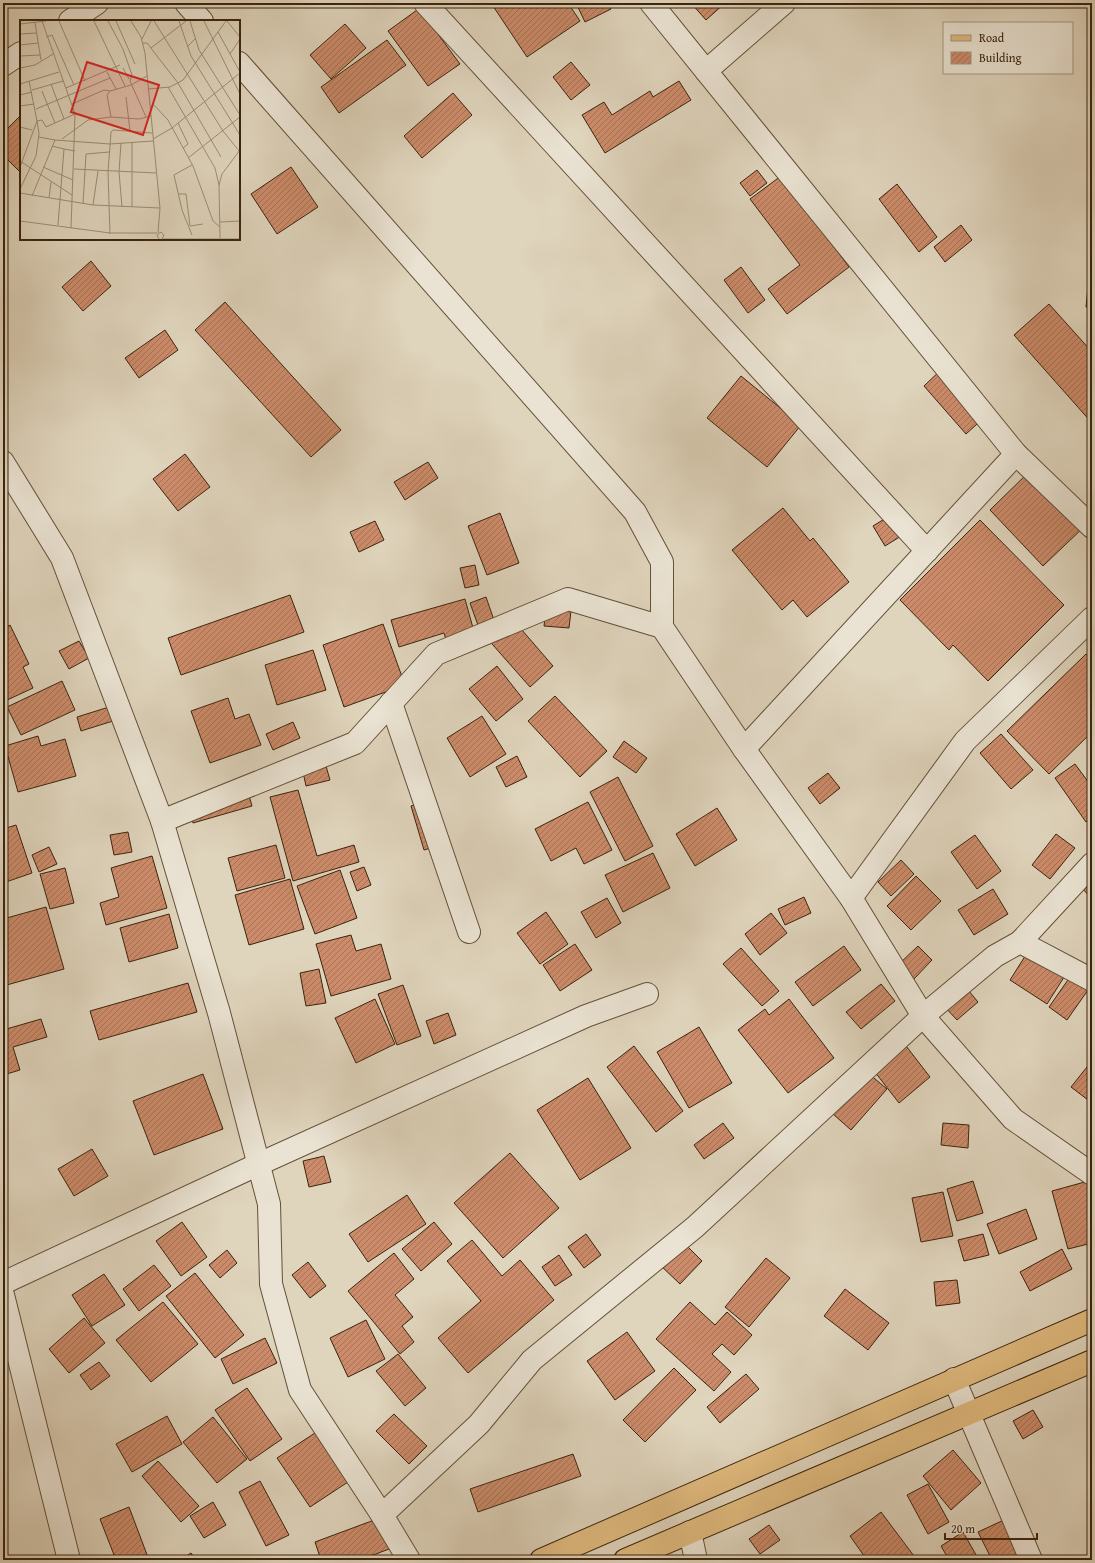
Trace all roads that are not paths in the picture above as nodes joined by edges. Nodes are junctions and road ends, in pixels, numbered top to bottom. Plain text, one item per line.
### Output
1 (97, 3) edge
2 (186, 3) edge
3 (425, 3) edge
4 (651, 3) edge
5 (784, 3) edge
6 (72, 20) edge
7 (201, 20) edge
8 (20, 54) edge
9 (240, 64) edge
10 (3, 65) edge
11 (706, 71) junction
12 (1016, 454) junction
13 (3, 462) edge
14 (1092, 527) edge
15 (927, 551) junction
16 (1092, 618) edge
17 (662, 627) junction
18 (391, 703) junction
19 (744, 749) junction
20 (162, 821) junction
21 (1092, 864) edge
22 (851, 898) junction
23 (469, 932) dead end
24 (1020, 942) junction
25 (1092, 980) edge
26 (647, 994) dead end
27 (923, 1016) junction
28 (259, 1164) junction
29 (1092, 1174) edge
30 (3, 1283) edge
31 (3, 1295) edge
32 (1092, 1320) edge
33 (1092, 1360) edge
34 (954, 1379) junction
35 (969, 1413) junction
36 (382, 1515) junction
37 (690, 1532) junction
38 (70, 1560) edge
39 (409, 1560) edge
40 (541, 1560) edge
41 (625, 1560) edge
42 (696, 1560) edge
43 (1031, 1560) edge

1 - 6 street
2 - 7 street
3 - 15 street
4 - 11 street
5 - 11 street
8 - 10 street
9 - 17 street
11 - 12 street
12 - 14 street
12 - 15 street
13 - 20 street
15 - 19 street
16 - 22 street
17 - 18 street
17 - 19 street
18 - 20 street
18 - 23 street
19 - 22 street
20 - 28 street
21 - 24 street
22 - 27 street
24 - 25 street
24 - 27 street
26 - 28 street
27 - 29 street
27 - 36 street
28 - 30 street
28 - 36 street
31 - 38 street
32 - 34 main road
33 - 35 main road
34 - 35 street
34 - 40 main road
35 - 37 main road
35 - 43 street
36 - 39 street
37 - 41 main road
37 - 42 street

